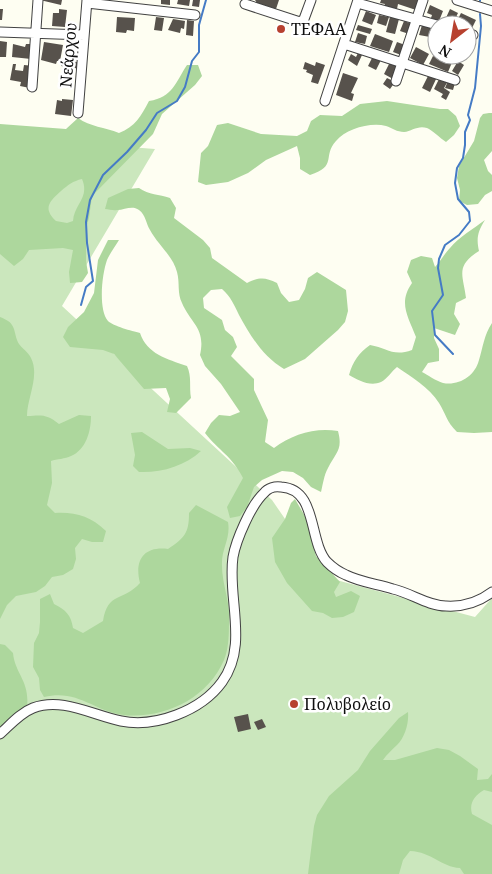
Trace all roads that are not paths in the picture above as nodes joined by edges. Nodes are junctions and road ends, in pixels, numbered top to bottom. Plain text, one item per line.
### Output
1 (38, 0) edge
2 (311, 0) edge
3 (423, 0) edge
4 (457, 0) edge
5 (87, 1) edge
6 (358, 2) edge
7 (245, 4) dead end
8 (492, 11) edge
9 (195, 15) dead end
10 (416, 19) junction
11 (427, 22) edge
12 (0, 32) edge
13 (36, 34) junction
14 (84, 35) junction
15 (344, 44) junction
16 (402, 63) junction
17 (455, 80) dead end
18 (396, 81) dead end
19 (32, 87) dead end
20 (325, 101) dead end
21 (78, 113) dead end
22 (492, 592) edge
23 (0, 734) edge

1 - 13 street
2 - 7 street
3 - 10 street
4 - 8 street
5 - 9 street
5 - 14 street, Νεάρχου
6 - 10 street
6 - 15 street
10 - 11 street
10 - 16 street
12 - 13 street
13 - 14 street
13 - 19 street
14 - 21 street, Νεάρχου
15 - 16 street
15 - 20 street
16 - 17 street
16 - 18 street
22 - 23 street

